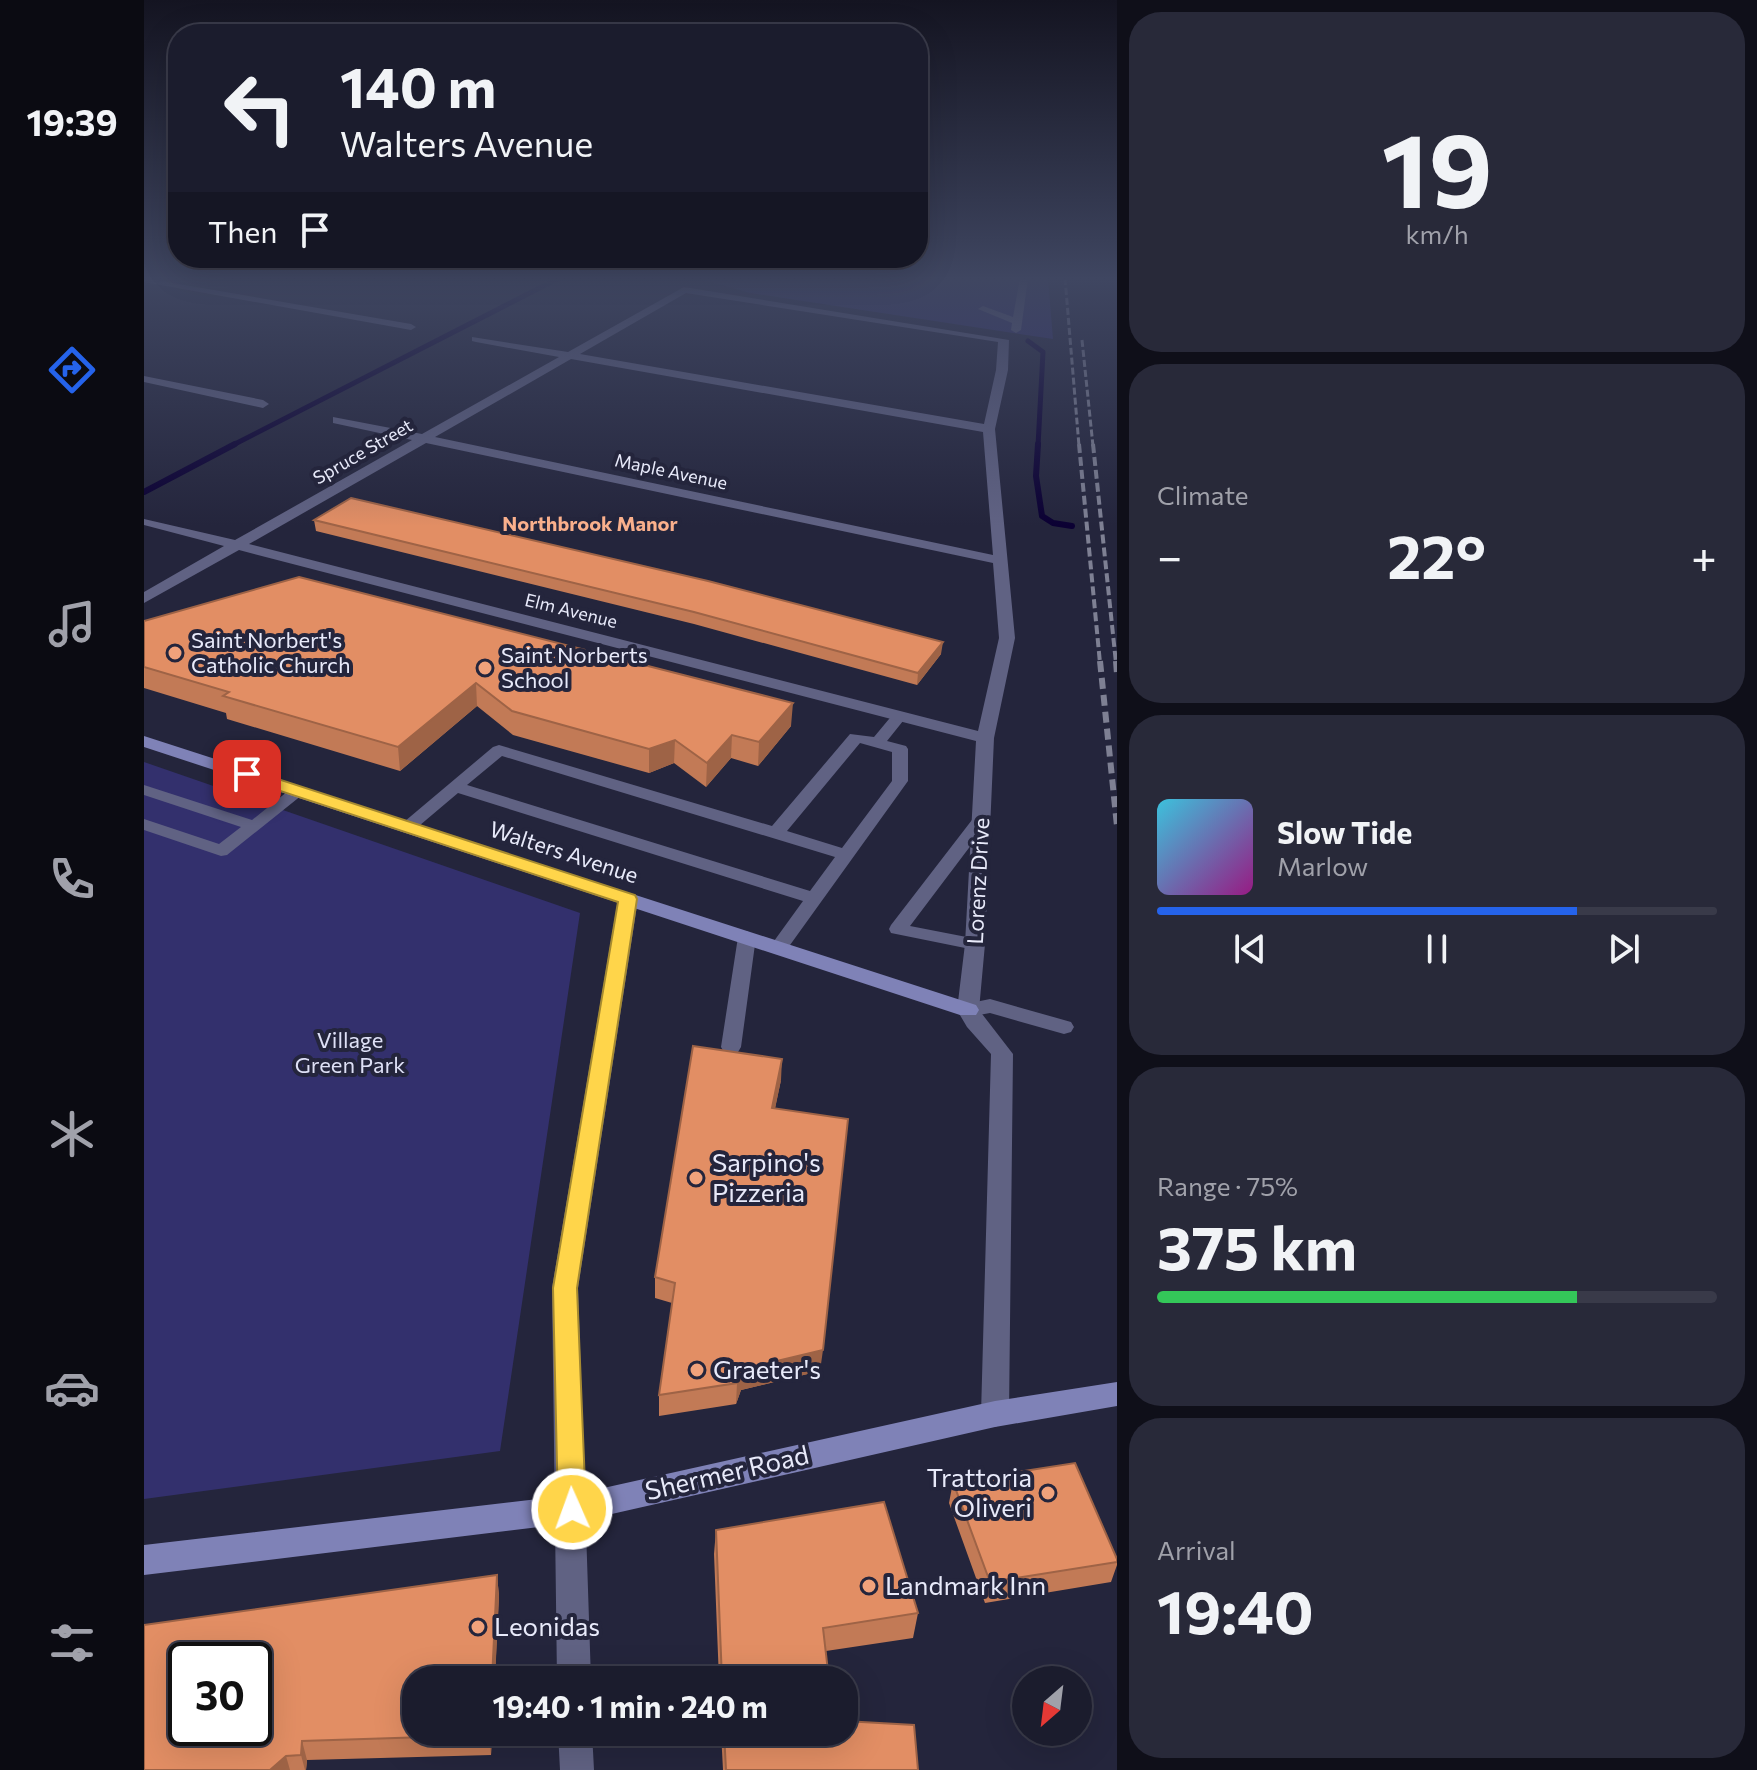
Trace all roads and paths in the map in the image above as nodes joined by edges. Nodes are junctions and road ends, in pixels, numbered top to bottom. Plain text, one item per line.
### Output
1 (560, 361) edge
2 (587, 361) edge
3 (1004, 361) edge
4 (144, 379) edge
5 (263, 404) dead end
6 (337, 420) dead end
7 (989, 429) junction
8 (424, 438) junction
9 (147, 522) dead end
10 (236, 546) junction
11 (998, 560) junction
12 (144, 598) edge
13 (899, 716) junction
14 (985, 738) junction
15 (144, 741) edge
16 (877, 743) junction
17 (455, 787) junction
18 (144, 790) edge
19 (299, 791) junction
20 (981, 820) junction
21 (144, 824) edge
22 (254, 826) junction
23 (407, 827) junction
24 (776, 833) junction
25 (846, 855) junction
26 (814, 898) junction
27 (628, 899) junction
28 (747, 937) junction
29 (975, 944) junction
30 (778, 948) junction
31 (968, 1010) junction
32 (1064, 1027) dead end
33 (731, 1047) dead end
34 (1117, 1394) edge
35 (995, 1414) junction
36 (572, 1509) junction
37 (144, 1560) edge
38 (574, 1666) edge
39 (576, 1746) edge
40 (577, 1770) edge

1 - 8 street, Spruce Street
2 - 7 street
3 - 7 street, Lorenz Drive
4 - 5 street
6 - 8 street, Maple Avenue
7 - 11 street, Lorenz Drive
8 - 10 street, Spruce Street
8 - 11 street, Maple Avenue
9 - 10 street, Elm Avenue
10 - 12 street, Spruce Street
10 - 13 street, Elm Avenue
11 - 14 street, Lorenz Drive
13 - 14 street, Elm Avenue
13 - 16 lane
14 - 20 street, Lorenz Drive
15 - 19 street, Walters Avenue
16 - 24 lane
16 - 25 lane
17 - 23 lane
17 - 24 lane
17 - 26 lane
18 - 22 lane
19 - 22 lane
19 - 23 street, Walters Avenue
20 - 29 street, Lorenz Drive
20 - 29 lane
21 - 22 lane
23 - 27 street, Walters Avenue
24 - 25 lane
25 - 26 lane
26 - 30 lane
27 - 28 street, Walters Avenue
27 - 36 street
28 - 30 street, Walters Avenue
28 - 33 lane
29 - 31 street, Lorenz Drive
30 - 31 street, Walters Avenue
31 - 32 lane
31 - 35 street
34 - 35 street, Shermer Road
35 - 36 street, Shermer Road
36 - 37 street, Shermer Road
36 - 38 street
39 - 40 street

